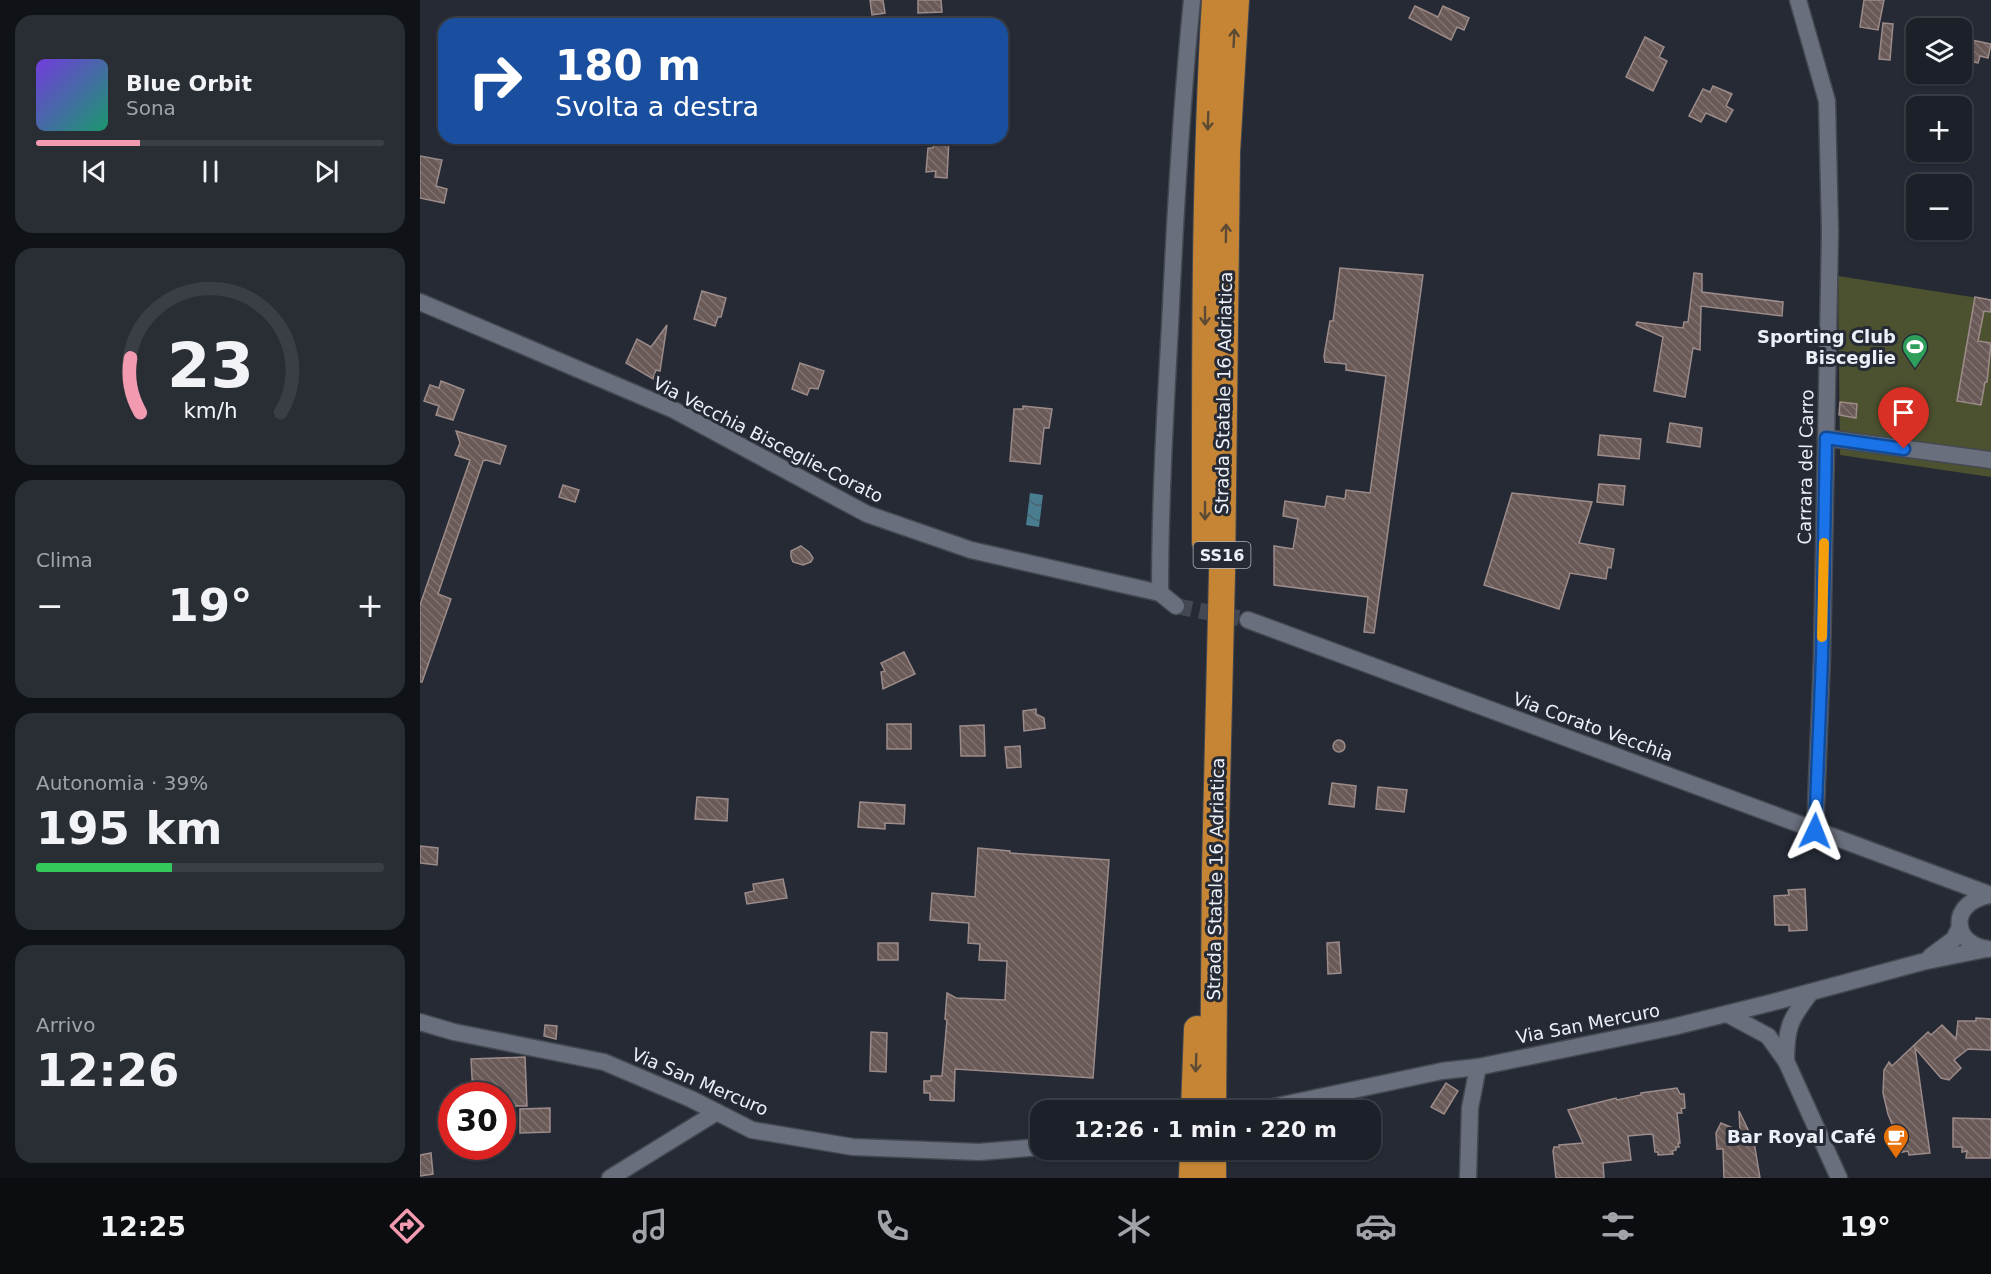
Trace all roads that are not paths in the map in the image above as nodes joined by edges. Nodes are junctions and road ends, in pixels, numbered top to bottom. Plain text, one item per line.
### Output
1 (1192, 0) edge
2 (1215, 0) edge
3 (1236, 0) edge
4 (1798, 0) edge
5 (420, 302) edge
6 (1826, 438) junction
7 (1991, 460) edge
8 (1160, 593) junction
9 (1176, 606) tunnel mouth
10 (1248, 620) tunnel mouth
11 (1815, 831) junction
12 (1924, 870) junction
13 (1991, 895) edge
14 (1962, 909) junction
15 (1960, 927) junction
16 (1988, 949) edge
17 (1922, 962) junction
18 (1811, 992) junction
19 (1770, 1003) junction
20 (1727, 1014) junction
21 (420, 1022) edge
22 (1786, 1035) junction
23 (1768, 1036) junction
24 (1786, 1061) junction
25 (1478, 1067) junction
26 (1194, 1100) edge
27 (1213, 1100) edge
28 (1306, 1100) edge
29 (717, 1112) junction
30 (1030, 1148) edge
31 (1193, 1160) edge
32 (1213, 1160) edge
33 (610, 1178) edge
34 (1192, 1178) edge
35 (1213, 1178) edge
36 (1468, 1178) edge
37 (1839, 1178) edge

1 - 8 street
2 -> 26 highway, Strada Statale 16 Adriatica / SS16
27 -> 3 highway, Strada Statale 16 Adriatica / SS16
4 - 6 street, Carrara del Carro
5 - 8 street, Via Vecchia Bisceglie-Corato
6 - 7 street
6 - 11 street, Carrara del Carro
8 - 9 street, Via Vecchia Bisceglie-Corato
10 - 11 street, Via Corato Vecchia
11 - 12 street, Via Corato Vecchia
12 - 13 street, Via Corato Vecchia
12 - 14 street, Via Corato Vecchia
13 - 14 street, Via Corato Vecchia
14 - 15 street
15 - 16 street
15 - 17 street
16 - 17 street, Via San Mercuro
17 - 18 street, Via San Mercuro
18 - 19 street, Via San Mercuro
18 - 22 street
19 - 20 street, Via San Mercuro
19 - 22 street
19 - 23 street
20 - 23 street
20 - 25 street, Via San Mercuro
21 - 29 street, Via San Mercuro
22 - 24 street
23 - 24 street
24 - 37 street
25 - 28 street, Via San Mercuro
25 - 36 street
29 - 30 street, Via San Mercuro
29 - 33 street
31 - 34 highway
32 - 35 highway

